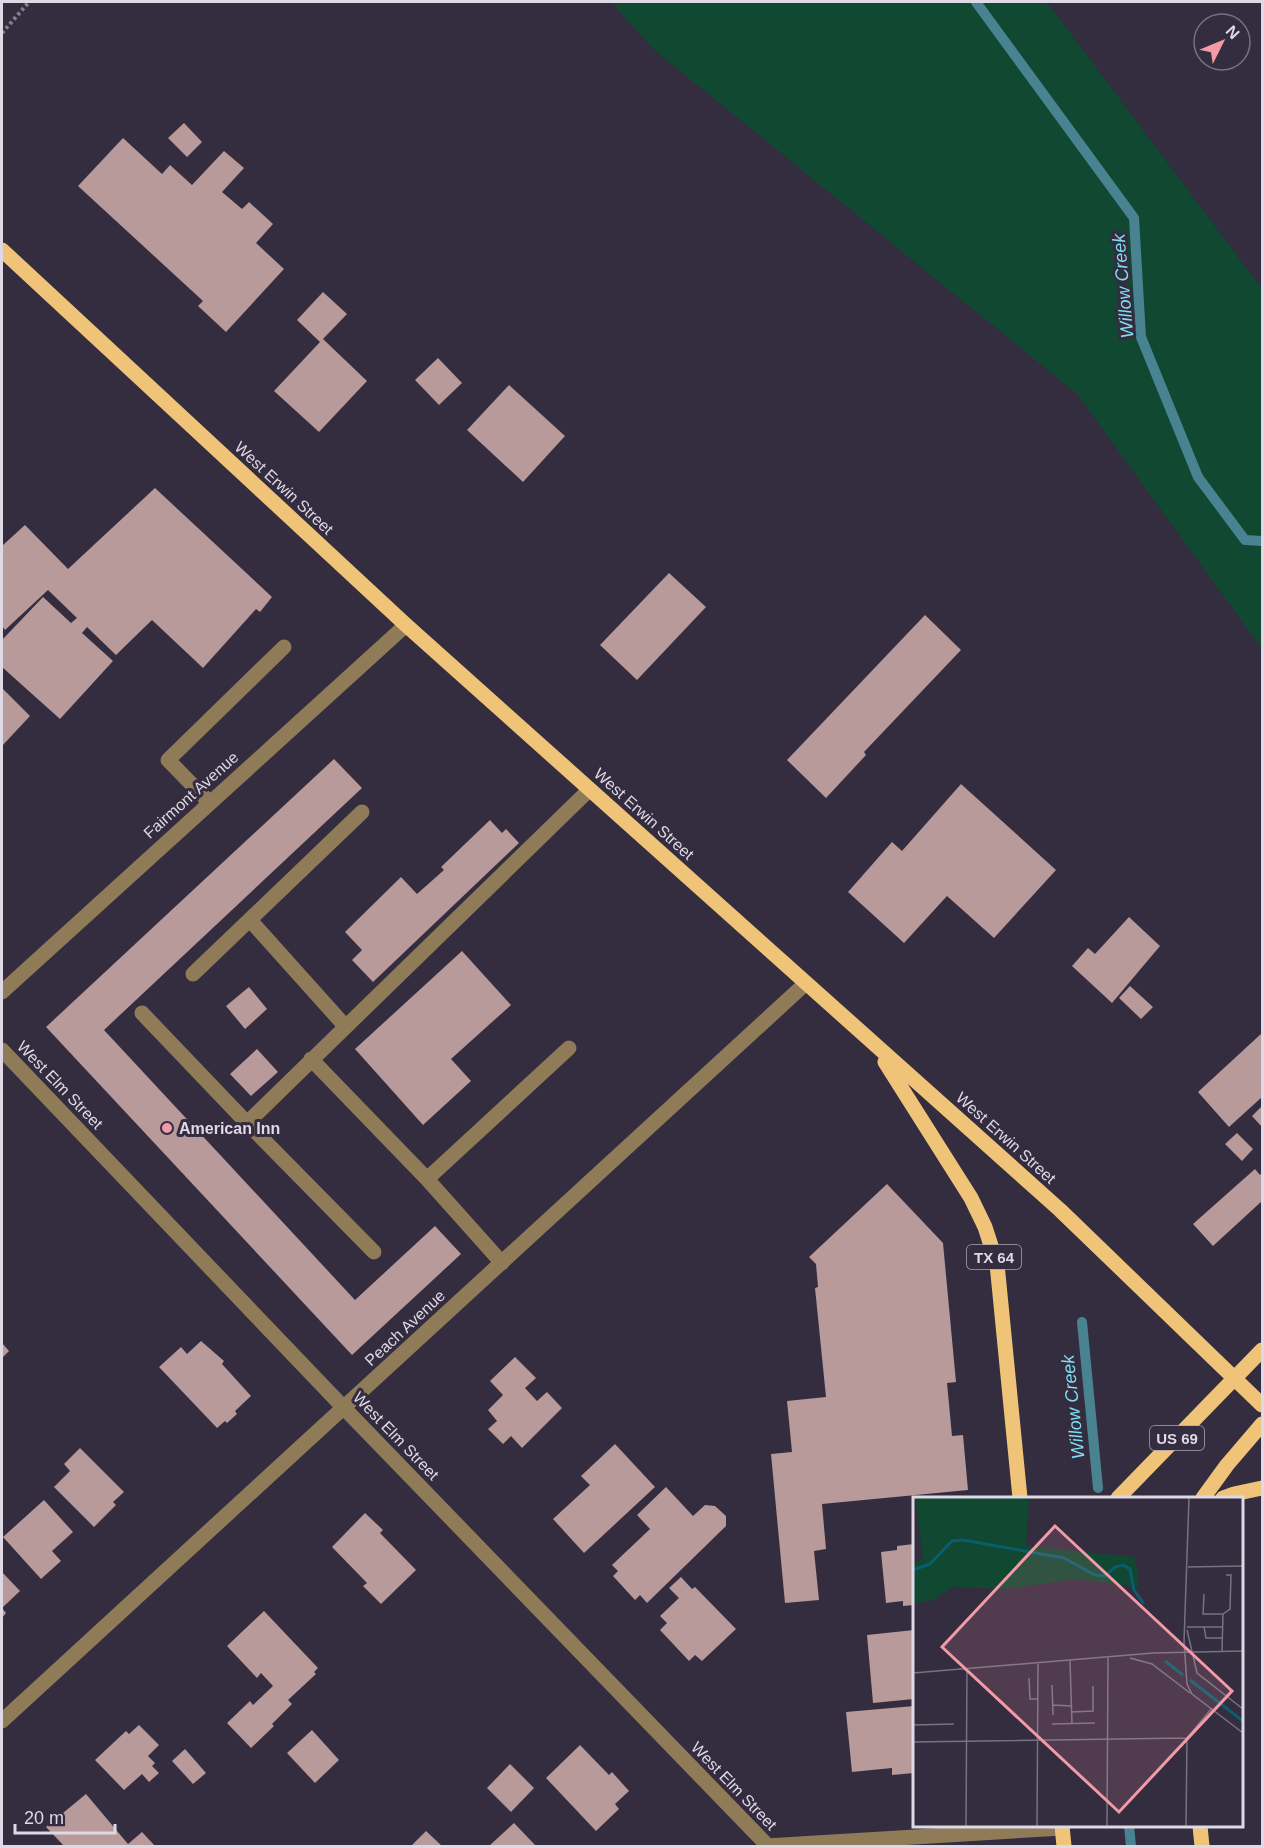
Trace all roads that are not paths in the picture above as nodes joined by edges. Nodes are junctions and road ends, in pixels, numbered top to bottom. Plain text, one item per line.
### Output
1 (4, 256) edge
2 (406, 625) junction
3 (284, 647) dead end
4 (589, 790) junction
5 (210, 803) junction
6 (362, 812) dead end
7 (250, 920) junction
8 (193, 974) dead end
9 (805, 984) junction
10 (2, 992) edge
11 (142, 1013) dead end
12 (345, 1026) junction
13 (875, 1046) junction
14 (569, 1048) dead end
15 (2, 1050) edge
16 (311, 1059) junction
17 (247, 1123) junction
18 (427, 1179) junction
19 (374, 1252) dead end
20 (502, 1263) junction
21 (1263, 1350) edge
22 (1236, 1378) junction
23 (1263, 1405) edge
24 (344, 1408) junction
25 (1263, 1424) edge
26 (1263, 1488) edge
27 (1020, 1497) edge
28 (1119, 1497) edge
29 (1204, 1497) edge
30 (1226, 1497) edge
31 (2, 1721) edge
32 (1062, 1827) edge
33 (1200, 1827) edge
34 (766, 1846) edge
35 (1064, 1846) edge
36 (1202, 1846) edge

1 - 2 main road, West Erwin Street / TX 64
2 - 4 main road, West Erwin Street / TX 64
2 - 5 street, Fairmont Avenue
3 - 5 street
4 - 9 main road, West Erwin Street / TX 64
4 - 12 street
5 - 10 street, Fairmont Avenue
6 - 7 street
7 - 8 street
7 - 12 street
9 - 13 main road, West Erwin Street / TX 64
9 - 20 street, Peach Avenue
11 - 17 street
12 - 16 street
13 - 22 main road, West Erwin Street / TX 64
13 - 27 main road, TX 64
14 - 18 street
15 - 24 street, West Elm Street
16 - 17 street
16 - 18 street
17 - 19 street
18 - 20 street
20 - 24 street, Peach Avenue
21 - 22 main road, US 69
22 - 23 main road, West Erwin Street / TX 64
22 - 28 main road, US 69
24 - 31 street, Peach Avenue
24 - 34 street, West Elm Street
25 - 29 main road
26 - 30 main road
32 - 34 street
32 - 35 main road
33 - 36 main road

